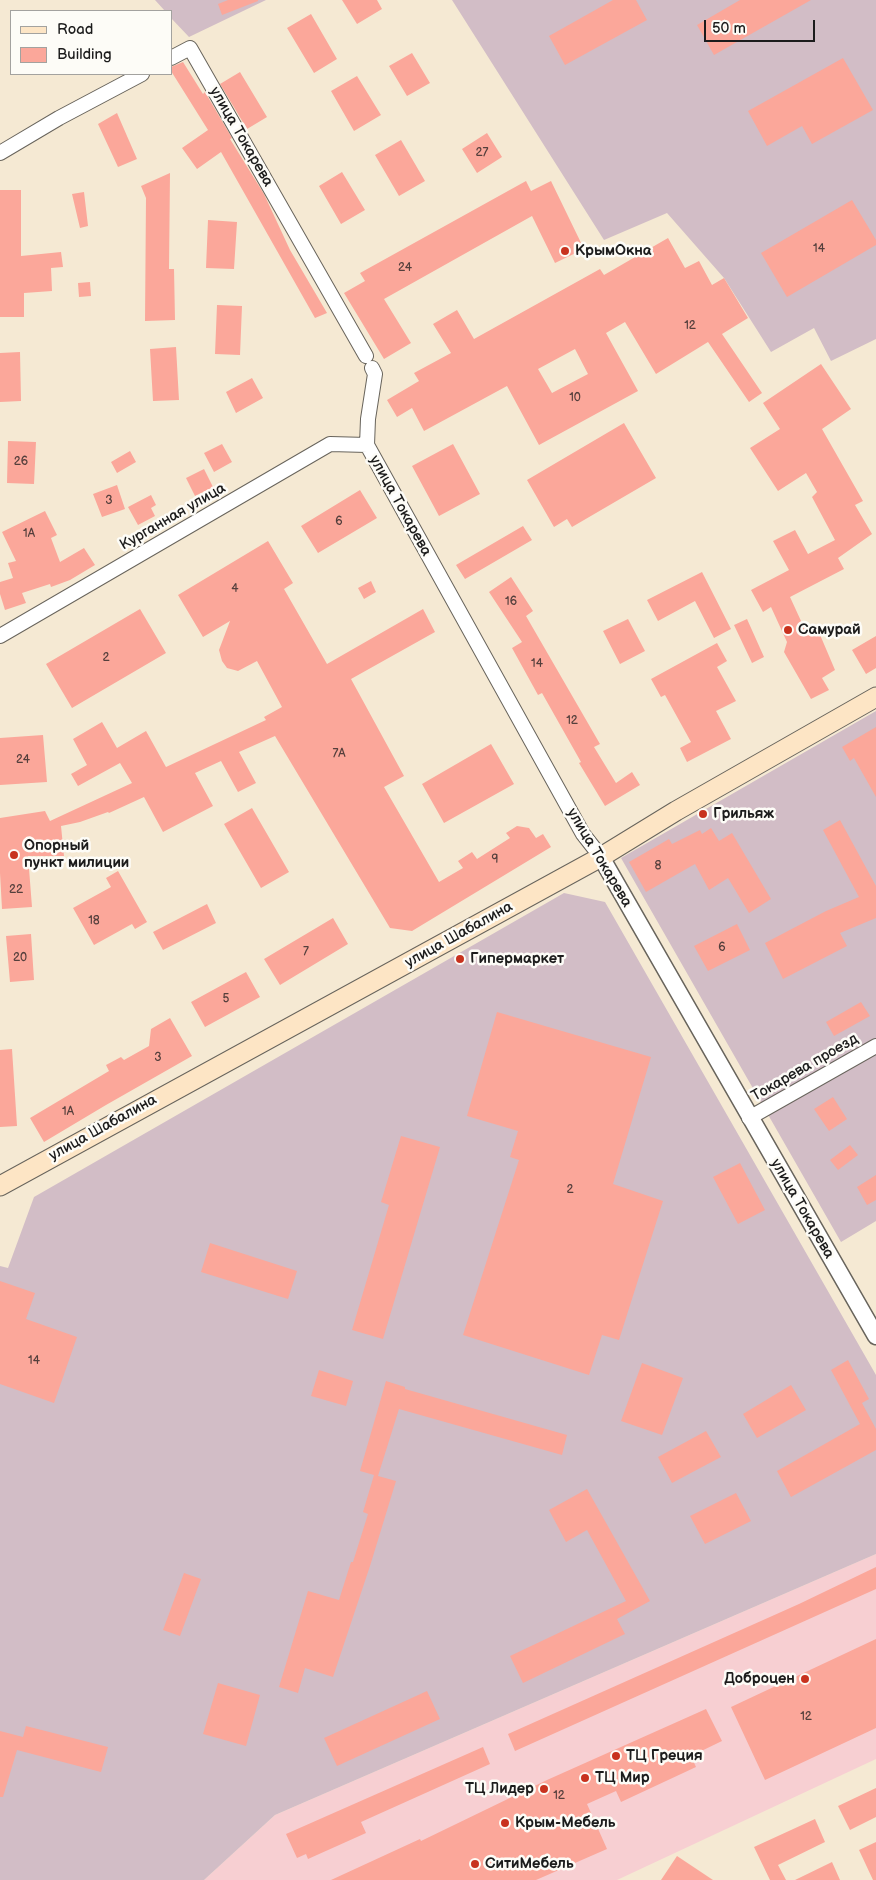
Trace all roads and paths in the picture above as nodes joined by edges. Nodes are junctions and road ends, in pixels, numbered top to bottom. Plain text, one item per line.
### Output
1 (172, 57) edge
2 (140, 75) edge
3 (0, 153) edge
4 (367, 445) junction
5 (0, 636) edge
6 (876, 697) edge
7 (601, 857) junction
8 (876, 1046) edge
9 (750, 1118) junction
10 (37, 1164) junction
11 (0, 1174) edge
12 (0, 1186) edge
13 (876, 1336) edge

1 - 4 street, улица Токарева
2 - 3 street
4 - 5 street, Курганная улица
4 - 7 street, улица Токарева
6 - 7 main road, улица Шабалина
7 - 9 street, улица Токарева
7 - 10 main road, улица Шабалина
8 - 9 street, Токарева проезд
9 - 13 street, улица Токарева
10 - 11 main road, улица Шабалина
10 - 12 main road, улица Шабалина

